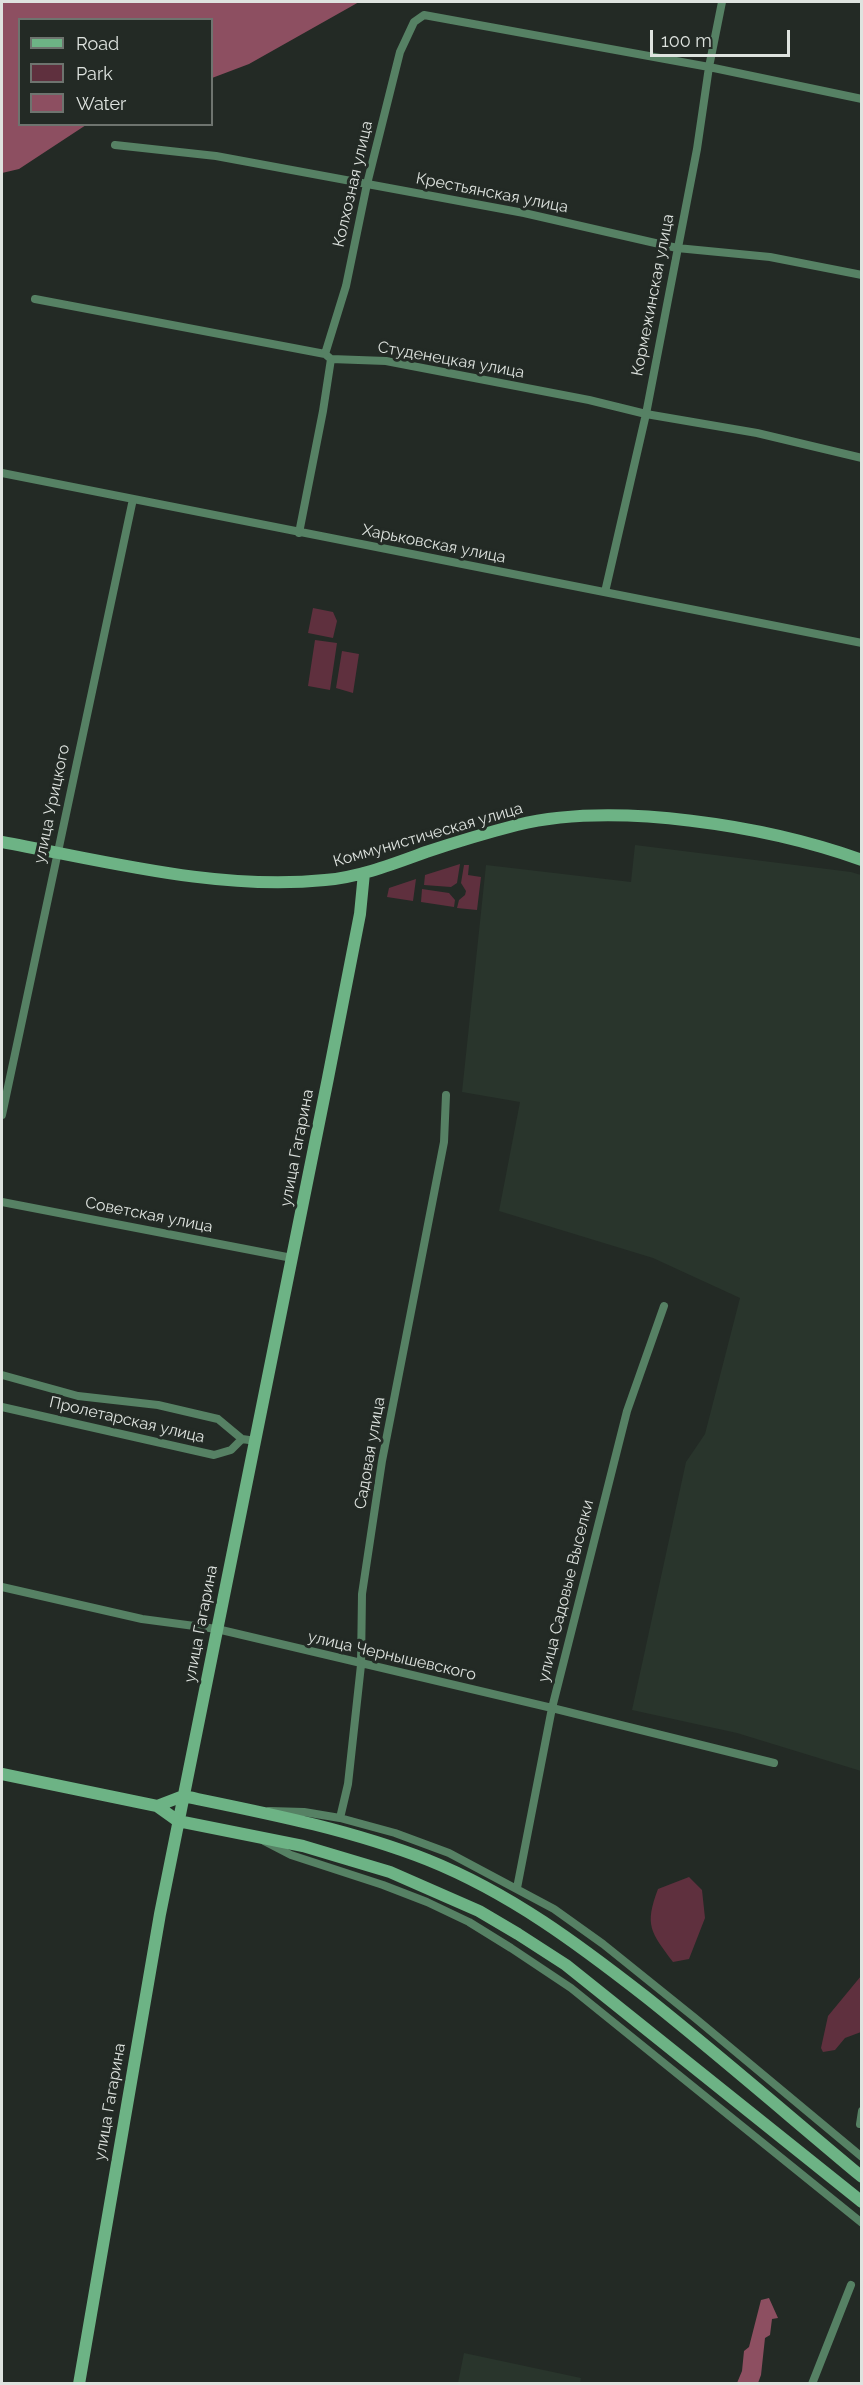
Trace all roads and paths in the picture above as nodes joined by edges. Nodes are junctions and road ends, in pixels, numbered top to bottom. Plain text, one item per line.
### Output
1 (722, 2) edge
2 (709, 67) junction
3 (861, 99) edge
4 (115, 145) dead end
5 (367, 184) junction
6 (677, 248) junction
7 (861, 275) edge
8 (35, 299) dead end
9 (328, 357) junction
10 (646, 414) junction
11 (861, 458) edge
12 (2, 473) edge
13 (133, 499) junction
14 (299, 533) junction
15 (605, 592) junction
16 (861, 643) edge
17 (2, 842) edge
18 (57, 852) junction
19 (861, 860) edge
20 (364, 873) junction
21 (446, 1095) dead end
22 (2, 1115) edge
23 (2, 1202) edge
24 (292, 1258) junction
25 (664, 1306) dead end
26 (2, 1375) edge
27 (2, 1407) edge
28 (242, 1439) junction
29 (256, 1441) junction
30 (2, 1587) edge
31 (217, 1629) junction
32 (361, 1665) junction
33 (552, 1708) junction
34 (774, 1763) dead end
35 (2, 1774) edge
36 (183, 1796) junction
37 (157, 1806) junction
38 (259, 1812) junction
39 (340, 1818) junction
40 (178, 1821) junction
41 (254, 1835) junction
42 (517, 1888) junction
43 (861, 2111) edge
44 (860, 2124) dead end
45 (861, 2157) edge
46 (861, 2177) edge
47 (861, 2202) edge
48 (861, 2223) edge
49 (851, 2285) dead end
50 (79, 2384) edge
51 (812, 2384) edge

1 - 2 street, Кормежинская улица
2 - 3 street
2 - 5 street, Колхозная улица
2 - 6 street, Кормежинская улица
4 - 5 street, Крестьянская улица
5 - 6 street, Крестьянская улица
5 - 9 street, Колхозная улица
6 - 7 street, Крестьянская улица
6 - 10 street, Кормежинская улица
8 - 9 street, Студенецкая улица
9 - 10 street, Студенецкая улица
9 - 14 street, Колхозная улица
10 - 11 street, Студенецкая улица
10 - 15 street, Кормежинская улица
12 - 13 street, Харьковская улица
13 - 14 street, Харьковская улица
13 - 18 street, улица Урицкого
14 - 15 street, Харьковская улица
15 - 16 street, Харьковская улица
17 - 18 main road, Коммунистическая улица
18 - 20 main road, Коммунистическая улица
18 - 22 street, улица Урицкого
19 - 20 main road, Коммунистическая улица
20 - 24 main road, улица Гагарина
21 - 32 street, Садовая улица
23 - 24 street, Советская улица
24 - 29 main road, улица Гагарина
25 - 33 street, улица Садовые Выселки
26 - 28 street, Пролетарская улица
27 - 28 street, Пролетарская улица
28 - 29 street
29 - 31 main road, улица Гагарина
30 - 31 street, улица Чернышевского
31 - 32 street, улица Чернышевского
31 - 36 main road, улица Гагарина
32 - 33 street, улица Чернышевского
32 - 39 street, Садовая улица
33 - 34 street, улица Чернышевского
33 - 42 street, улица Садовые Выселки
35 - 37 main road
36 - 37 main road
36 - 38 main road
36 - 40 main road, улица Гагарина
37 - 40 main road
38 - 39 street
38 - 46 main road
39 - 42 street
40 - 41 main road
40 - 50 main road, улица Гагарина
41 - 47 main road
41 - 48 street
42 - 45 street
43 - 44 street
49 - 51 street

